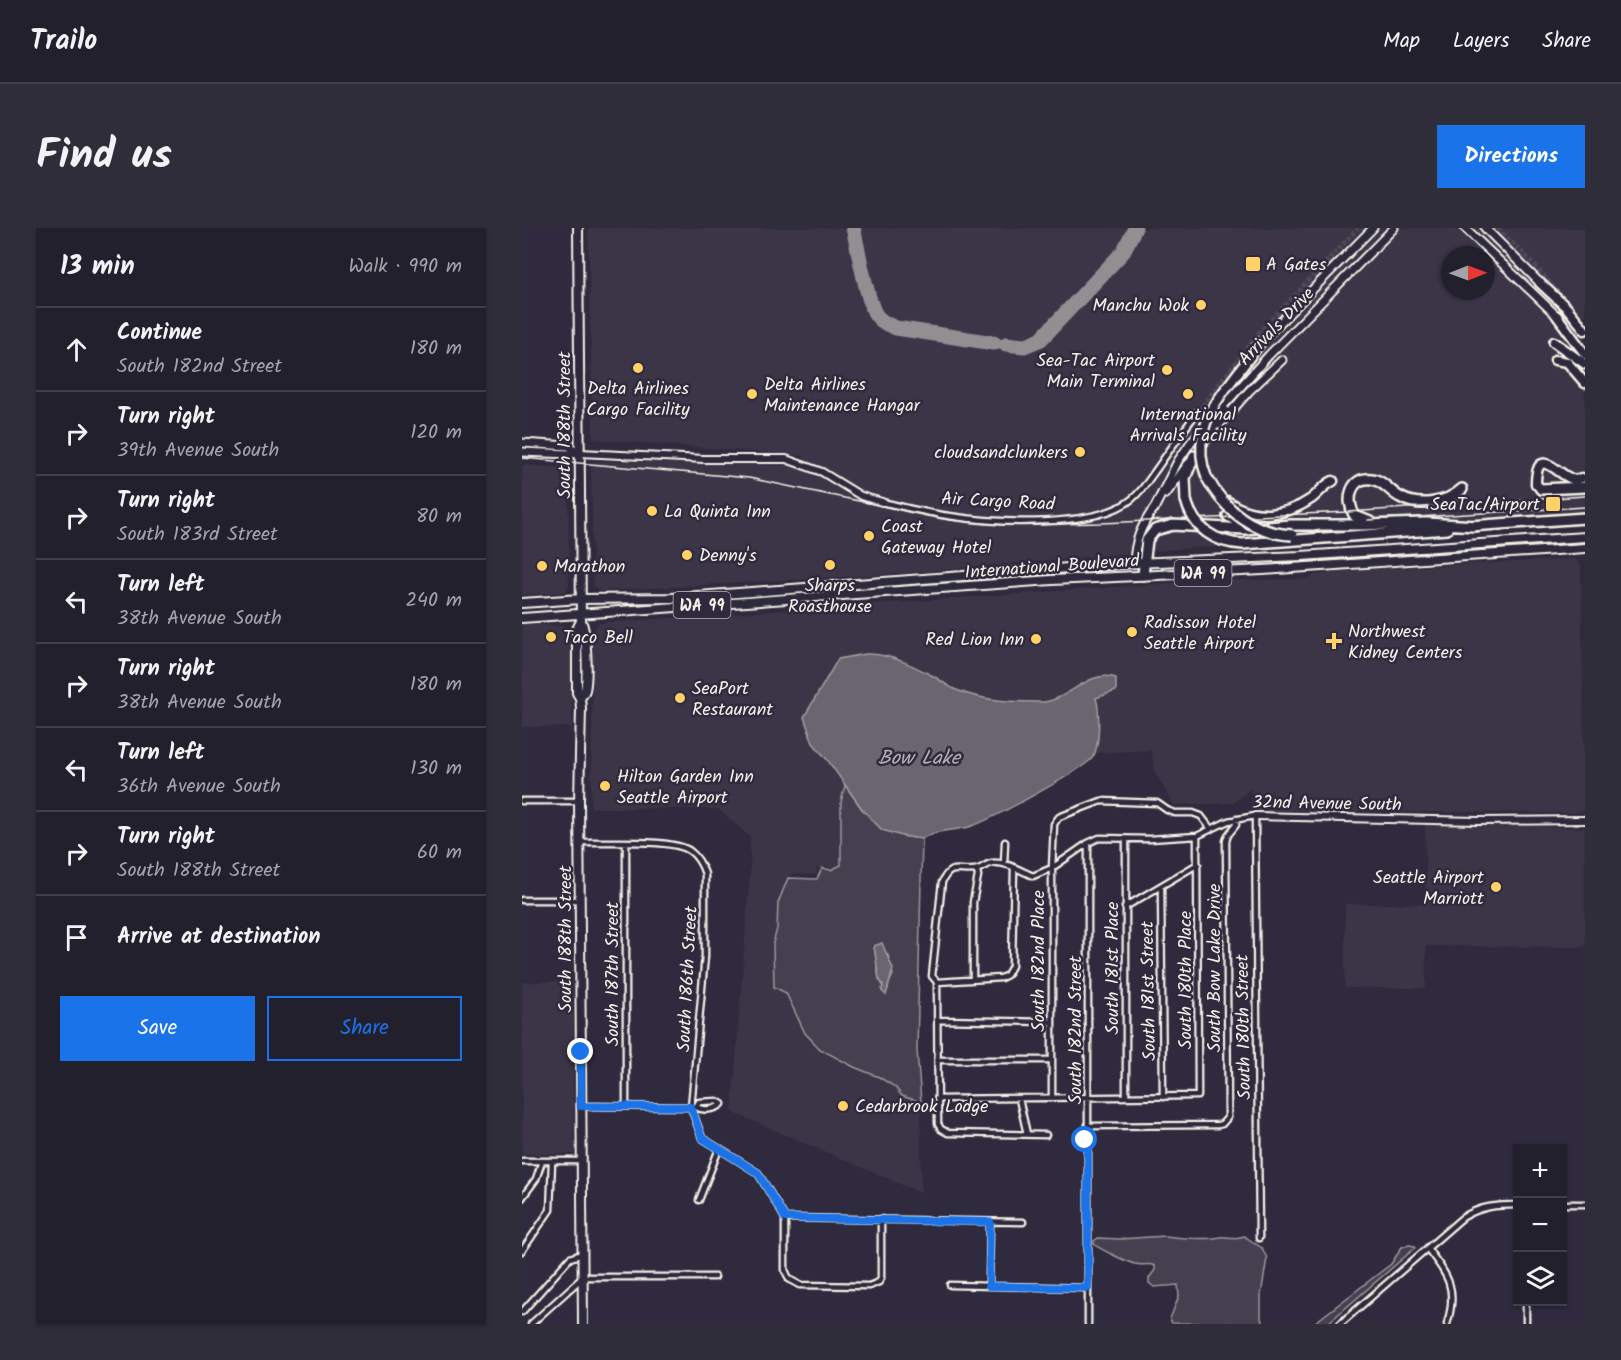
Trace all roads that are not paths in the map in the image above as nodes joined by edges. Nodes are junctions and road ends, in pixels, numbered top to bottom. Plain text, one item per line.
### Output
1 (578, 228) edge
2 (1373, 228) edge
3 (1395, 228) edge
4 (1465, 228) edge
5 (1485, 228) edge
6 (1540, 283) joint
7 (1557, 316) joint
8 (1585, 330) edge
9 (1261, 342) joint
10 (1554, 342) dead end
11 (1585, 354) edge
12 (1282, 360) dead end
13 (1555, 360) dead end
14 (1585, 364) edge
15 (1585, 383) edge
16 (1232, 397) junction
17 (1198, 411) tunnel mouth
18 (1210, 434) junction
19 (522, 443) edge
20 (522, 452) edge
21 (580, 453) junction
22 (1194, 456) junction
23 (1207, 478) junction
24 (1333, 481) dead end
25 (1583, 483) edge
26 (1462, 489) dead end
27 (1542, 489) joint
28 (882, 502) joint
29 (1154, 509) junction
30 (1228, 516) dead end
31 (1585, 518) edge
32 (1383, 525) junction
33 (1476, 526) junction
34 (1251, 528) junction
35 (1354, 535) junction
36 (1585, 537) edge
37 (1477, 545) junction
38 (1439, 547) junction
39 (1585, 548) edge
40 (1465, 555) junction
41 (1139, 563) junction
42 (1139, 576) junction
43 (581, 599) junction
44 (522, 603) edge
45 (522, 618) edge
46 (581, 618) junction
47 (522, 801) edge
48 (579, 801) junction
49 (1255, 816) junction
50 (1236, 819) junction
51 (1585, 820) edge
52 (1211, 828) junction
53 (1197, 836) junction
54 (1126, 839) junction
55 (580, 842) junction
56 (1005, 842) dead end
57 (626, 843) junction
58 (1088, 843) junction
59 (1004, 864) junction
60 (1198, 864) junction
61 (1014, 868) junction
62 (1052, 868) junction
63 (977, 870) junction
64 (1161, 886) junction
65 (522, 900) edge
66 (580, 900) junction
67 (1125, 908) junction
68 (973, 979) junction
69 (937, 982) junction
70 (938, 1020) junction
71 (1052, 1022) junction
72 (938, 1060) junction
73 (1052, 1060) junction
74 (1126, 1097) junction
75 (1163, 1097) junction
76 (1052, 1098) junction
77 (1088, 1098) junction
78 (937, 1099) junction
79 (1019, 1099) junction
80 (581, 1106) junction
81 (626, 1106) junction
82 (693, 1107) junction
83 (1088, 1126) junction
84 (1027, 1134) junction
85 (1046, 1135) dead end
86 (720, 1149) junction
87 (522, 1161) edge
88 (543, 1161) junction
89 (552, 1161) junction
90 (581, 1161) junction
91 (522, 1198) edge
92 (699, 1200) dead end
93 (1567, 1204) edge
94 (1585, 1204) edge
95 (1513, 1205) edge
96 (785, 1218) junction
97 (881, 1219) junction
98 (990, 1222) junction
99 (1023, 1222) dead end
100 (1259, 1238) dead end
101 (1427, 1248) junction
102 (522, 1251) edge
103 (582, 1254) junction
104 (583, 1277) junction
105 (715, 1277) dead end
106 (950, 1285) dead end
107 (989, 1286) junction
108 (1088, 1288) junction
109 (1526, 1306) edge
110 (522, 1312) edge
111 (531, 1324) edge
112 (583, 1324) edge
113 (1088, 1324) edge
114 (1340, 1324) edge
115 (1447, 1324) edge
116 (1526, 1324) edge

1 - 21 main road, South 188th Street
2 - 9 main road
3 - 16 main road, Arrivals Drive
4 - 7 main road
5 - 6 main road
6 - 8 highway
7 - 11 highway
9 - 23 highway, bridge
10 - 14 highway
12 - 18 main road
13 - 15 highway
16 - 18 main road, Arrivals Drive
16 - 29 main road, Arrivals Drive
17 - 28 street, Air Cargo Road
18 - 22 main road, Arrivals Drive
19 - 21 main road
20 - 21 main road
21 - 28 street, Air Cargo Road
21 - 43 main road, South 188th Street
22 - 29 main road, Arrivals Drive
22 - 35 highway, bridge
23 - 24 highway, bridge
23 - 35 highway, bridge
25 - 27 highway
25 - 27 highway
26 - 32 highway
29 - 41 main road, Arrivals Drive
30 - 34 highway
31 - 33 highway
32 - 33 highway
32 - 34 highway
33 - 35 highway
34 - 41 highway
36 - 37 main road, International Boulevard / WA 99
37 - 38 main road, International Boulevard / WA 99
37 - 40 main road
38 - 40 main road
38 - 41 main road, International Boulevard / WA 99
39 - 40 main road, International Boulevard / WA 99
40 - 42 main road, International Boulevard / WA 99
41 - 42 highway
41 - 43 main road, International Boulevard / WA 99
42 - 46 main road, International Boulevard / WA 99
43 - 44 main road, International Boulevard / WA 99
43 - 46 main road, South 188th Street
45 - 46 main road, International Boulevard / WA 99
46 - 48 main road, South 188th Street
47 - 48 street
48 - 55 main road, South 188th Street
49 - 50 street, 32nd Avenue South
49 - 51 street, 32nd Avenue South
49 - 100 street, South 180th Street
50 - 52 street, 32nd Avenue South
50 - 83 street, South Bow Lake Drive
52 - 53 street, 32nd Avenue South
52 - 62 street, South 182nd Place
53 - 54 street, 32nd Avenue South
53 - 60 street, South 180th Place
54 - 58 street, 32nd Avenue South
54 - 67 street, South 181st Place
55 - 57 street
55 - 66 main road, South 188th Street
56 - 59 street
57 - 81 street, South 187th Street
57 - 82 street, South 186th Street
58 - 62 street, 32nd Avenue South
58 - 77 street, South 182nd Street
59 - 61 street, 32nd Avenue South
59 - 63 street
60 - 64 street
60 - 75 street, South 180th Place
61 - 62 street, 32nd Avenue South
61 - 68 street
62 - 71 street, South 182nd Place
63 - 68 street
63 - 69 street
64 - 67 street
64 - 75 street, South 181st Street
65 - 66 street
66 - 80 main road, South 188th Street
67 - 74 street, South 181st Place
68 - 69 street
69 - 70 street
70 - 71 street
70 - 72 street
71 - 73 street, South 182nd Place
72 - 73 street
72 - 78 street
73 - 76 street, South 182nd Place
74 - 75 street
74 - 77 street
76 - 77 street
76 - 79 street
77 - 83 street, South 182nd Street
78 - 79 street
78 - 84 street
79 - 84 street
80 - 81 street
80 - 90 main road, South 188th Street
81 - 82 street
82 - 82 street
82 - 86 street
83 - 108 street, South 182nd Street
84 - 85 street
86 - 92 street
86 - 96 street
87 - 88 street
88 - 89 street
88 - 91 street
89 - 90 street
89 - 102 street
90 - 103 main road, South 188th Street
93 - 94 street
95 - 101 street
96 - 97 street
96 - 97 street
97 - 98 street
98 - 99 street
98 - 107 street
101 - 114 street
101 - 115 street
103 - 104 main road, South 188th Street
103 - 110 street
104 - 105 street
104 - 111 street
104 - 112 main road, South 188th Street
106 - 107 street
107 - 108 street
108 - 113 street
109 - 116 street

